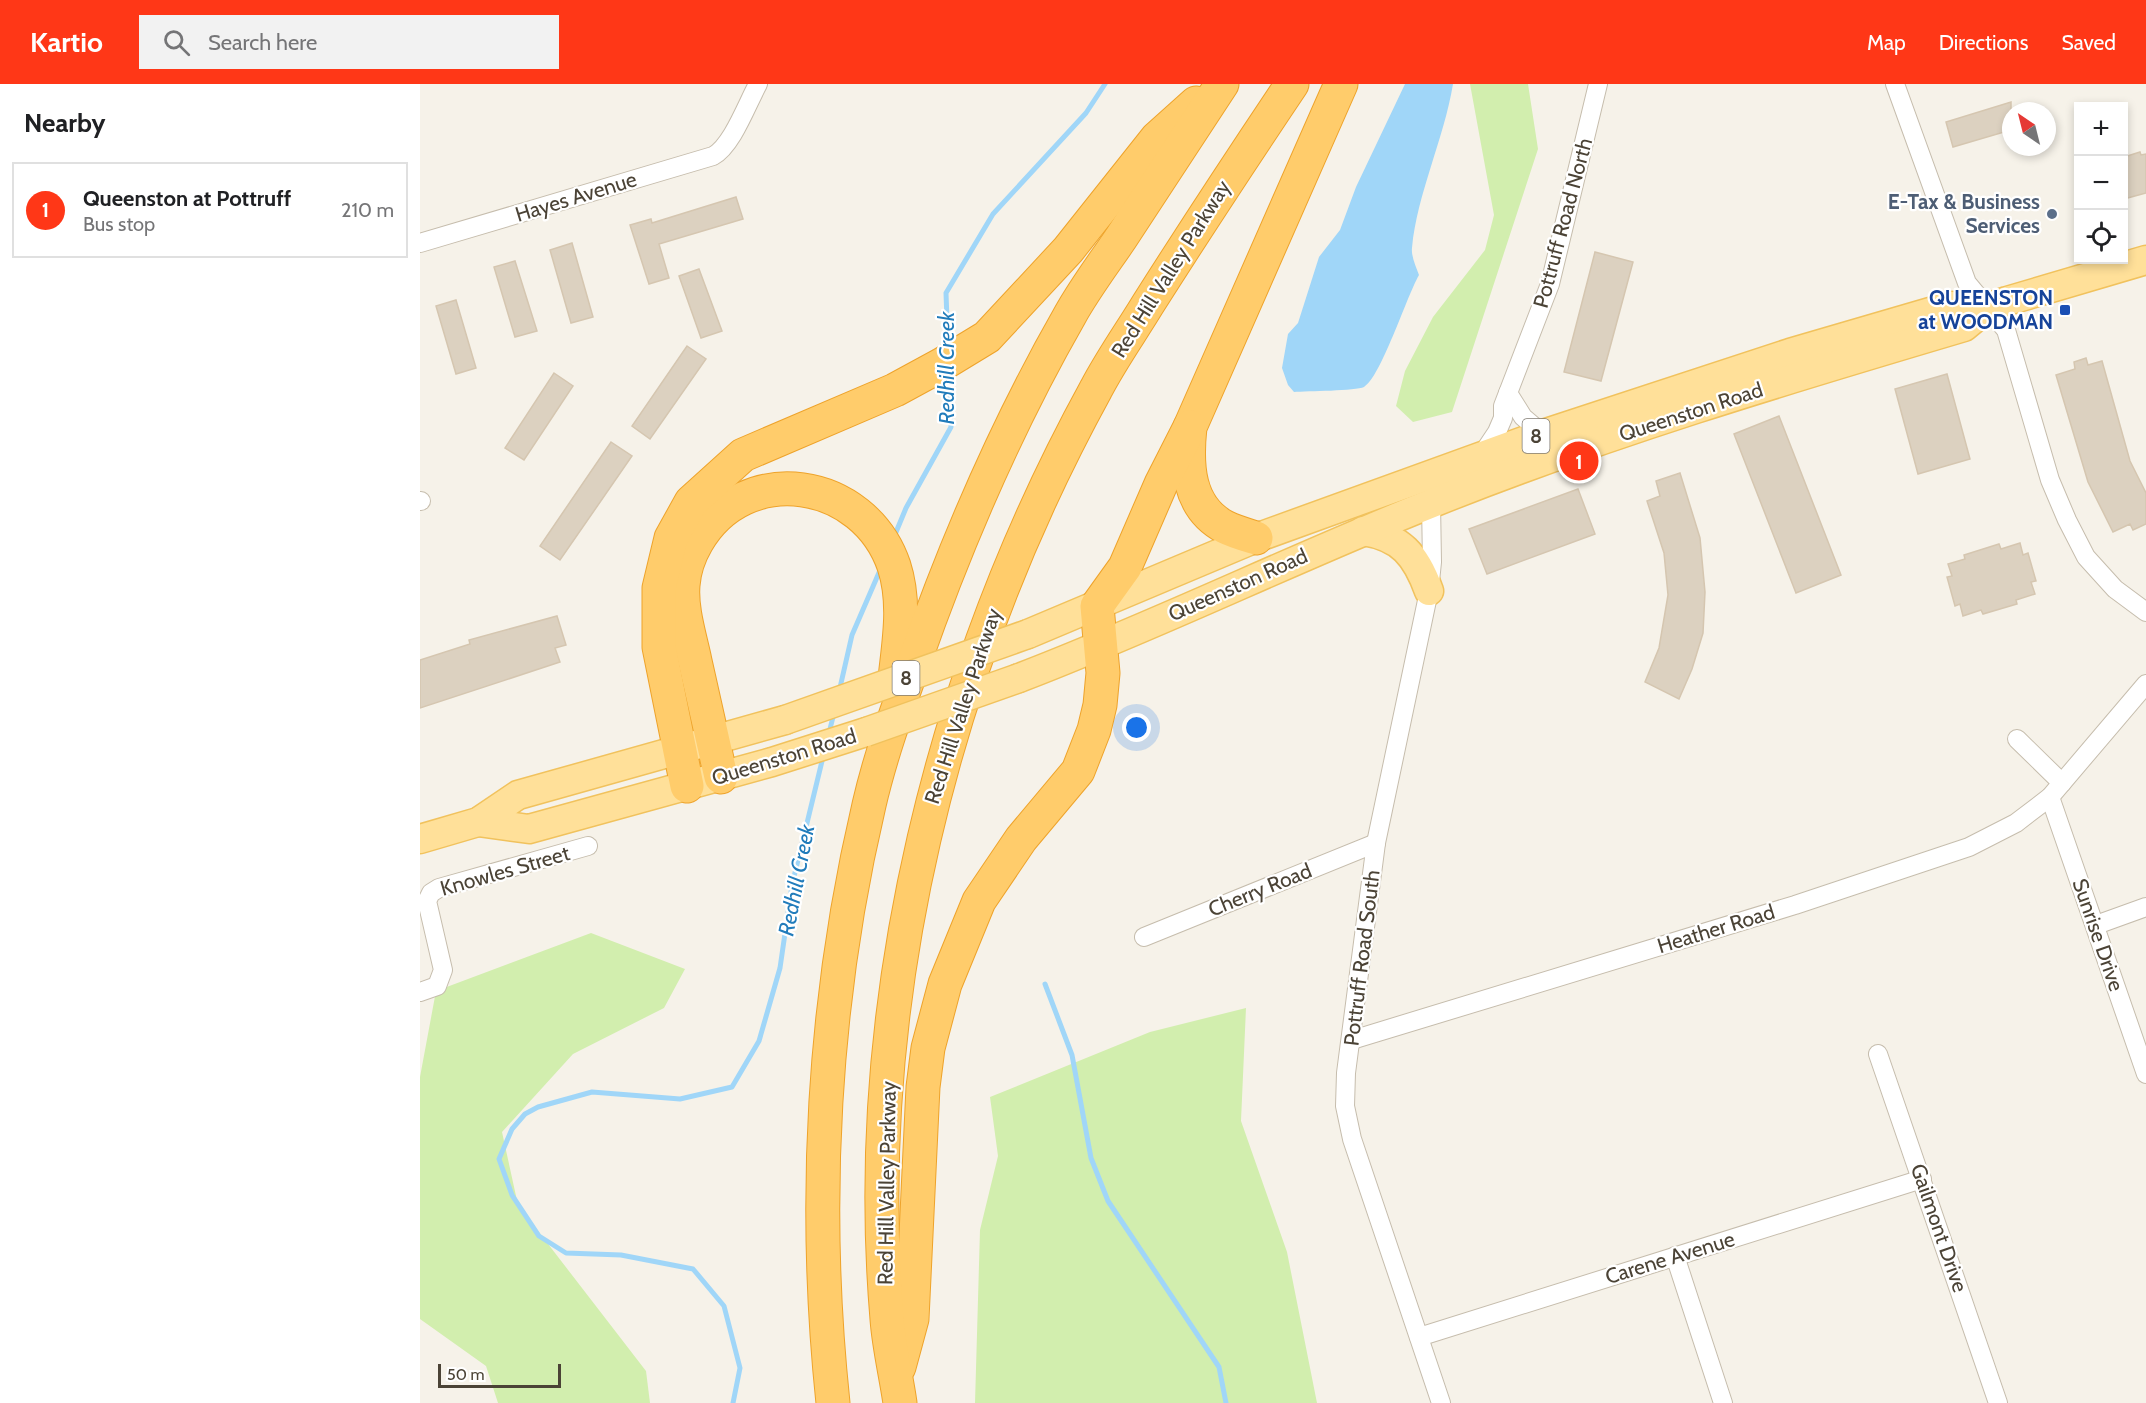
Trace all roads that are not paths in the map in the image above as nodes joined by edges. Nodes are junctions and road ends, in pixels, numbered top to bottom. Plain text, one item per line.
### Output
1 (758, 84) edge
2 (1220, 84) edge
3 (1292, 84) edge
4 (1341, 84) edge
5 (1598, 84) edge
6 (1895, 84) edge
7 (420, 243) edge
8 (2146, 260) edge
9 (1988, 308) junction
10 (1508, 393) junction
11 (1190, 428) junction
12 (1543, 434) junction
13 (1481, 456) junction
14 (1431, 503) junction
15 (1363, 531) junction
16 (1256, 538) junction
17 (1429, 591) junction
18 (1096, 606) junction
19 (2146, 612) edge
20 (1101, 647) junction
21 (2146, 684) edge
22 (889, 734) junction
23 (2017, 739) dead end
24 (712, 741) junction
25 (679, 749) junction
26 (721, 777) junction
27 (2062, 783) junction
28 (687, 786) junction
29 (2050, 797) junction
30 (478, 822) junction
31 (420, 839) edge
32 (1376, 843) junction
33 (588, 846) dead end
34 (2146, 906) edge
35 (2096, 926) junction
36 (1144, 937) dead end
37 (420, 992) edge
38 (1352, 1040) junction
39 (1878, 1054) dead end
40 (2146, 1074) edge
41 (1922, 1179) junction
42 (1675, 1256) junction
43 (1419, 1337) junction
44 (898, 1389) edge
45 (833, 1403) edge
46 (1441, 1403) edge
47 (1723, 1403) edge
48 (1998, 1403) edge

1 - 7 street, Hayes Avenue
2 - 22 highway
2 - 25 highway
3 - 44 highway, Red Hill Valley Parkway
4 - 11 highway
5 - 10 street, Pottruff Road North
6 - 9 street
8 - 9 main road, Queenston Road / 8
9 - 12 main road, Queenston Road / 8
9 - 14 main road, Queenston Road / 8
9 - 19 street
10 - 12 street
10 - 13 street, Pottruff Road North
11 - 16 highway
11 - 18 highway
12 - 13 main road, Queenston Road / 8
13 - 16 main road, Queenston Road / 8
14 - 15 main road, Queenston Road / 8
14 - 17 street, Pottruff Road South
15 - 17 main road
15 - 20 main road, Queenston Road / 8
16 - 18 main road, Queenston Road / 8
17 - 32 street, Pottruff Road South
18 - 20 highway
18 - 24 main road, Queenston Road / 8, bridge
20 - 26 main road, Queenston Road / 8, bridge
20 - 44 highway
21 - 27 street, Heather Road
22 - 24 highway
22 - 45 highway
23 - 27 street
24 - 25 main road, Queenston Road / 8
24 - 26 highway
25 - 28 highway
25 - 30 main road, Queenston Road / 8
26 - 28 main road, Queenston Road / 8
27 - 29 street, Heather Road
28 - 30 main road, Queenston Road / 8
29 - 35 street, Sunrise Drive
29 - 38 street, Heather Road
30 - 31 main road, Queenston Road / 8
32 - 36 street, Cherry Road
32 - 38 street, Pottruff Road South
33 - 37 street, Knowles Street
34 - 35 street
35 - 40 street, Sunrise Drive
38 - 43 street, Pottruff Road South
39 - 41 street, Gailmont Drive
41 - 42 street, Carene Avenue
41 - 48 street, Gailmont Drive
42 - 43 street, Carene Avenue
42 - 47 street
43 - 46 street, Pottruff Road South

